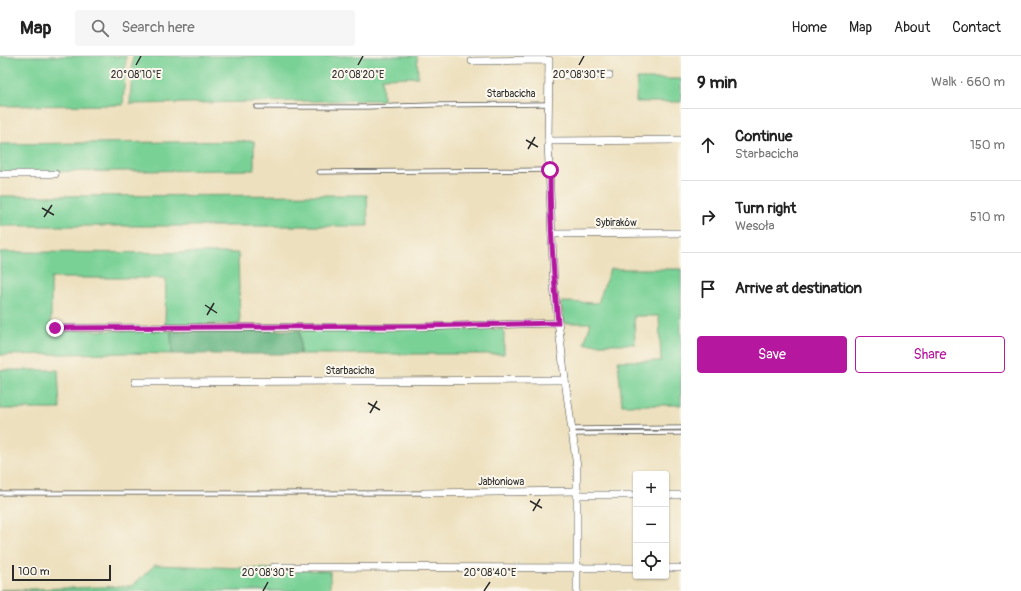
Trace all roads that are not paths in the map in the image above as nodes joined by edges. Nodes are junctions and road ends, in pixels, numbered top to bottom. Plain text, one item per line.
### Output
1 (472, 61) dead end
2 (549, 75) junction
3 (609, 75) dead end
4 (549, 104) junction
5 (256, 107) dead end
6 (681, 140) edge
7 (548, 141) junction
8 (550, 170) junction
9 (319, 172) dead end
10 (0, 174) edge
11 (55, 174) dead end
12 (681, 233) edge
13 (552, 234) junction
14 (558, 323) junction
15 (55, 328) dead end
16 (565, 380) junction
17 (135, 382) dead end
18 (681, 428) edge
19 (572, 431) junction
20 (681, 433) edge
21 (0, 493) edge
22 (424, 493) joint
23 (578, 493) junction
24 (633, 495) edge
25 (669, 495) edge
26 (681, 495) edge
27 (274, 567) dead end
28 (578, 568) junction
29 (633, 568) edge
30 (669, 568) edge
31 (681, 568) edge
32 (577, 591) edge

1 - 2 street, Starbacicha
2 - 3 street
2 - 4 street, Starbacicha
4 - 5 lane, Starbacicha
4 - 7 street, Starbacicha
6 - 7 street
7 - 8 street, Starbacicha
8 - 9 lane
8 - 13 street, Starbacicha
10 - 11 street
12 - 13 street, Sybiraków
13 - 14 street, Starbacicha
14 - 15 street
14 - 16 street, Starbacicha
16 - 17 street, Starbacicha
16 - 19 street, Starbacicha
18 - 19 lane
19 - 20 lane
19 - 23 street, Starbacicha
21 - 22 lane
22 - 23 street, Jabłoniowa
23 - 24 street, Jabłoniowa
23 - 28 street, Starbacicha
25 - 26 street
27 - 28 street
28 - 29 street
28 - 32 street, Starbacicha
30 - 31 street

